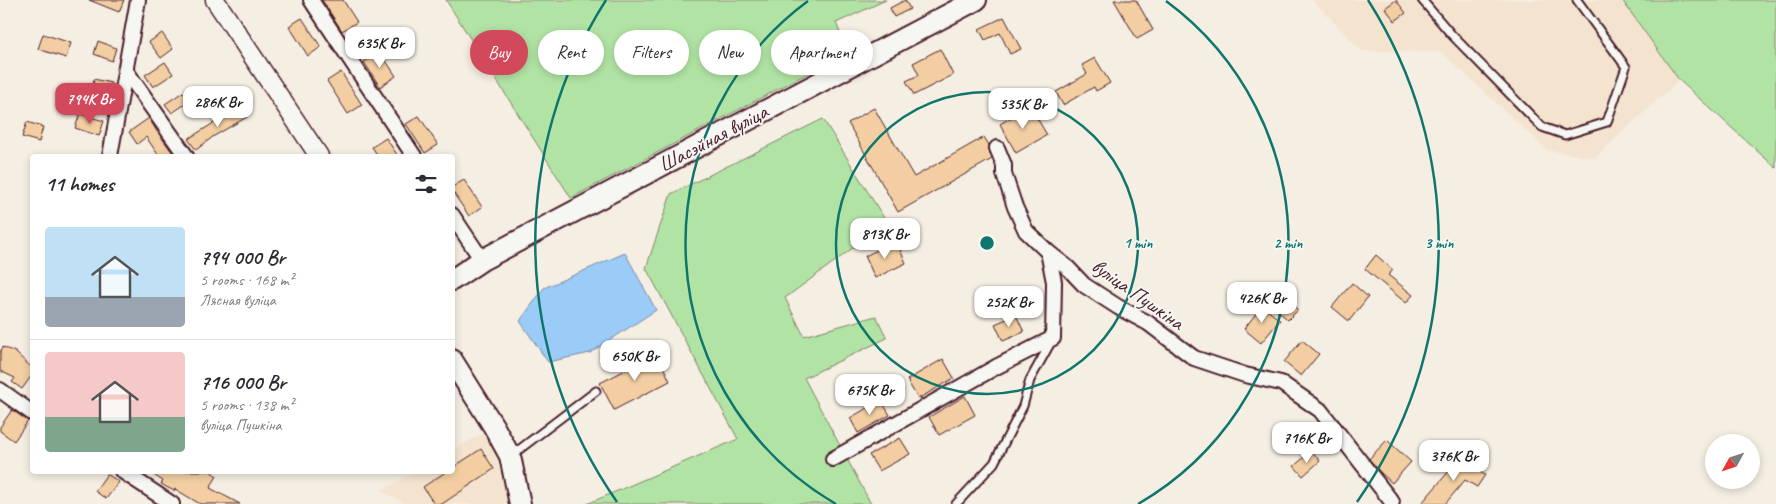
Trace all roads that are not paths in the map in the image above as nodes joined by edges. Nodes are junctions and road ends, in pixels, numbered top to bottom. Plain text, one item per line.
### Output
1 (138, 0) edge
2 (215, 0) edge
3 (311, 0) edge
4 (976, 0) edge
5 (1422, 0) edge
6 (1577, 0) edge
7 (126, 71) junction
8 (997, 148) dead end
9 (110, 154) edge
10 (185, 154) edge
11 (318, 154) edge
12 (413, 154) edge
13 (455, 220) edge
14 (1048, 252) junction
15 (482, 260) junction
16 (455, 278) edge
17 (1053, 338) junction
18 (455, 365) edge
19 (0, 390) edge
20 (596, 391) dead end
21 (30, 412) edge
22 (510, 456) junction
23 (833, 459) dead end
24 (127, 474) edge
25 (1392, 503) edge
26 (172, 504) edge
27 (520, 504) edge
28 (956, 504) edge

1 - 7 street
2 - 11 street
3 - 12 street
4 - 15 main road, Шасэйная вуліца
5 - 6 lane
7 - 9 street
7 - 10 street
8 - 14 street, вуліца Пушкіна
13 - 15 street
14 - 17 street
14 - 25 street, вуліца Пушкіна
15 - 16 main road, Шасэйная вуліца
17 - 23 street
17 - 28 lane
18 - 22 main road
19 - 21 street
20 - 22 lane
22 - 27 main road
24 - 26 street

